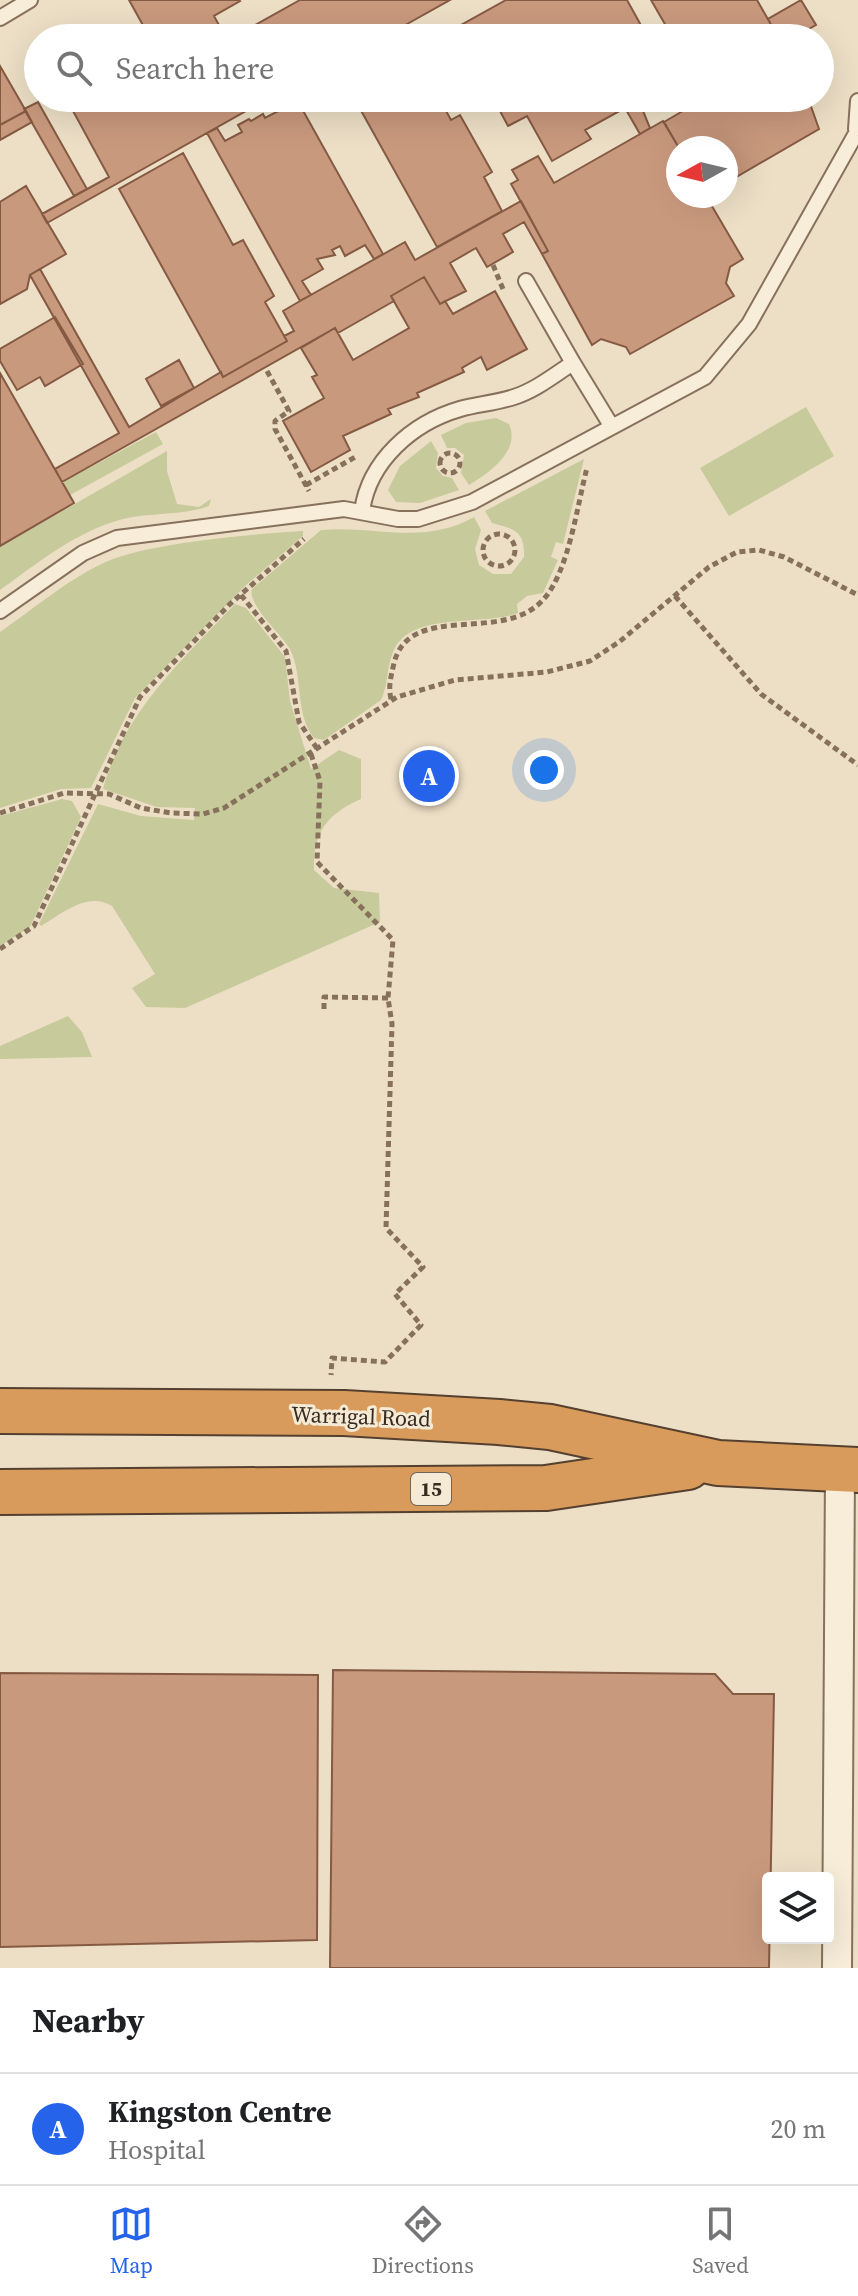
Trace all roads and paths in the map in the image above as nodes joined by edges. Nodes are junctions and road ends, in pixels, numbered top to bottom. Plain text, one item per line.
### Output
1 (30, 0) edge
2 (0, 18) edge
3 (858, 101) edge
4 (857, 130) edge
5 (526, 281) dead end
6 (573, 363) junction
7 (267, 371) dead end
8 (612, 427) junction
9 (359, 455) dead end
10 (440, 463) joint
11 (306, 485) junction
12 (311, 494) dead end
13 (362, 511) junction
14 (309, 533) dead end
15 (484, 550) joint
16 (241, 595) junction
17 (858, 595) edge
18 (675, 596) junction
19 (0, 611) edge
20 (318, 750) junction
21 (311, 754) junction
22 (858, 765) edge
23 (94, 795) junction
24 (0, 813) edge
25 (0, 949) edge
26 (388, 998) junction
27 (324, 1009) dead end
28 (331, 1379) dead end
29 (0, 1411) edge
30 (718, 1463) junction
31 (849, 1469) edge
32 (0, 1492) edge
33 (837, 1968) edge

1 - 2 lane
3 - 4 lane
4 - 8 lane
5 - 6 lane
6 - 8 lane
6 - 13 lane
7 - 11 path
8 - 13 lane
9 - 11 path
10 - 10 path
11 - 12 path
13 - 19 lane
14 - 16 path
15 - 15 path
16 - 20 path
16 - 23 path
17 - 18 path
18 - 20 path
18 - 22 path
20 - 21 path
21 - 23 path
21 - 26 path
23 - 24 path
23 - 25 path
26 - 27 path
26 - 28 path
29 - 30 highway, Warrigal Road / 15
30 - 31 highway, Warrigal Road / 15
30 - 32 highway, Warrigal Road / 15
31 - 33 street

